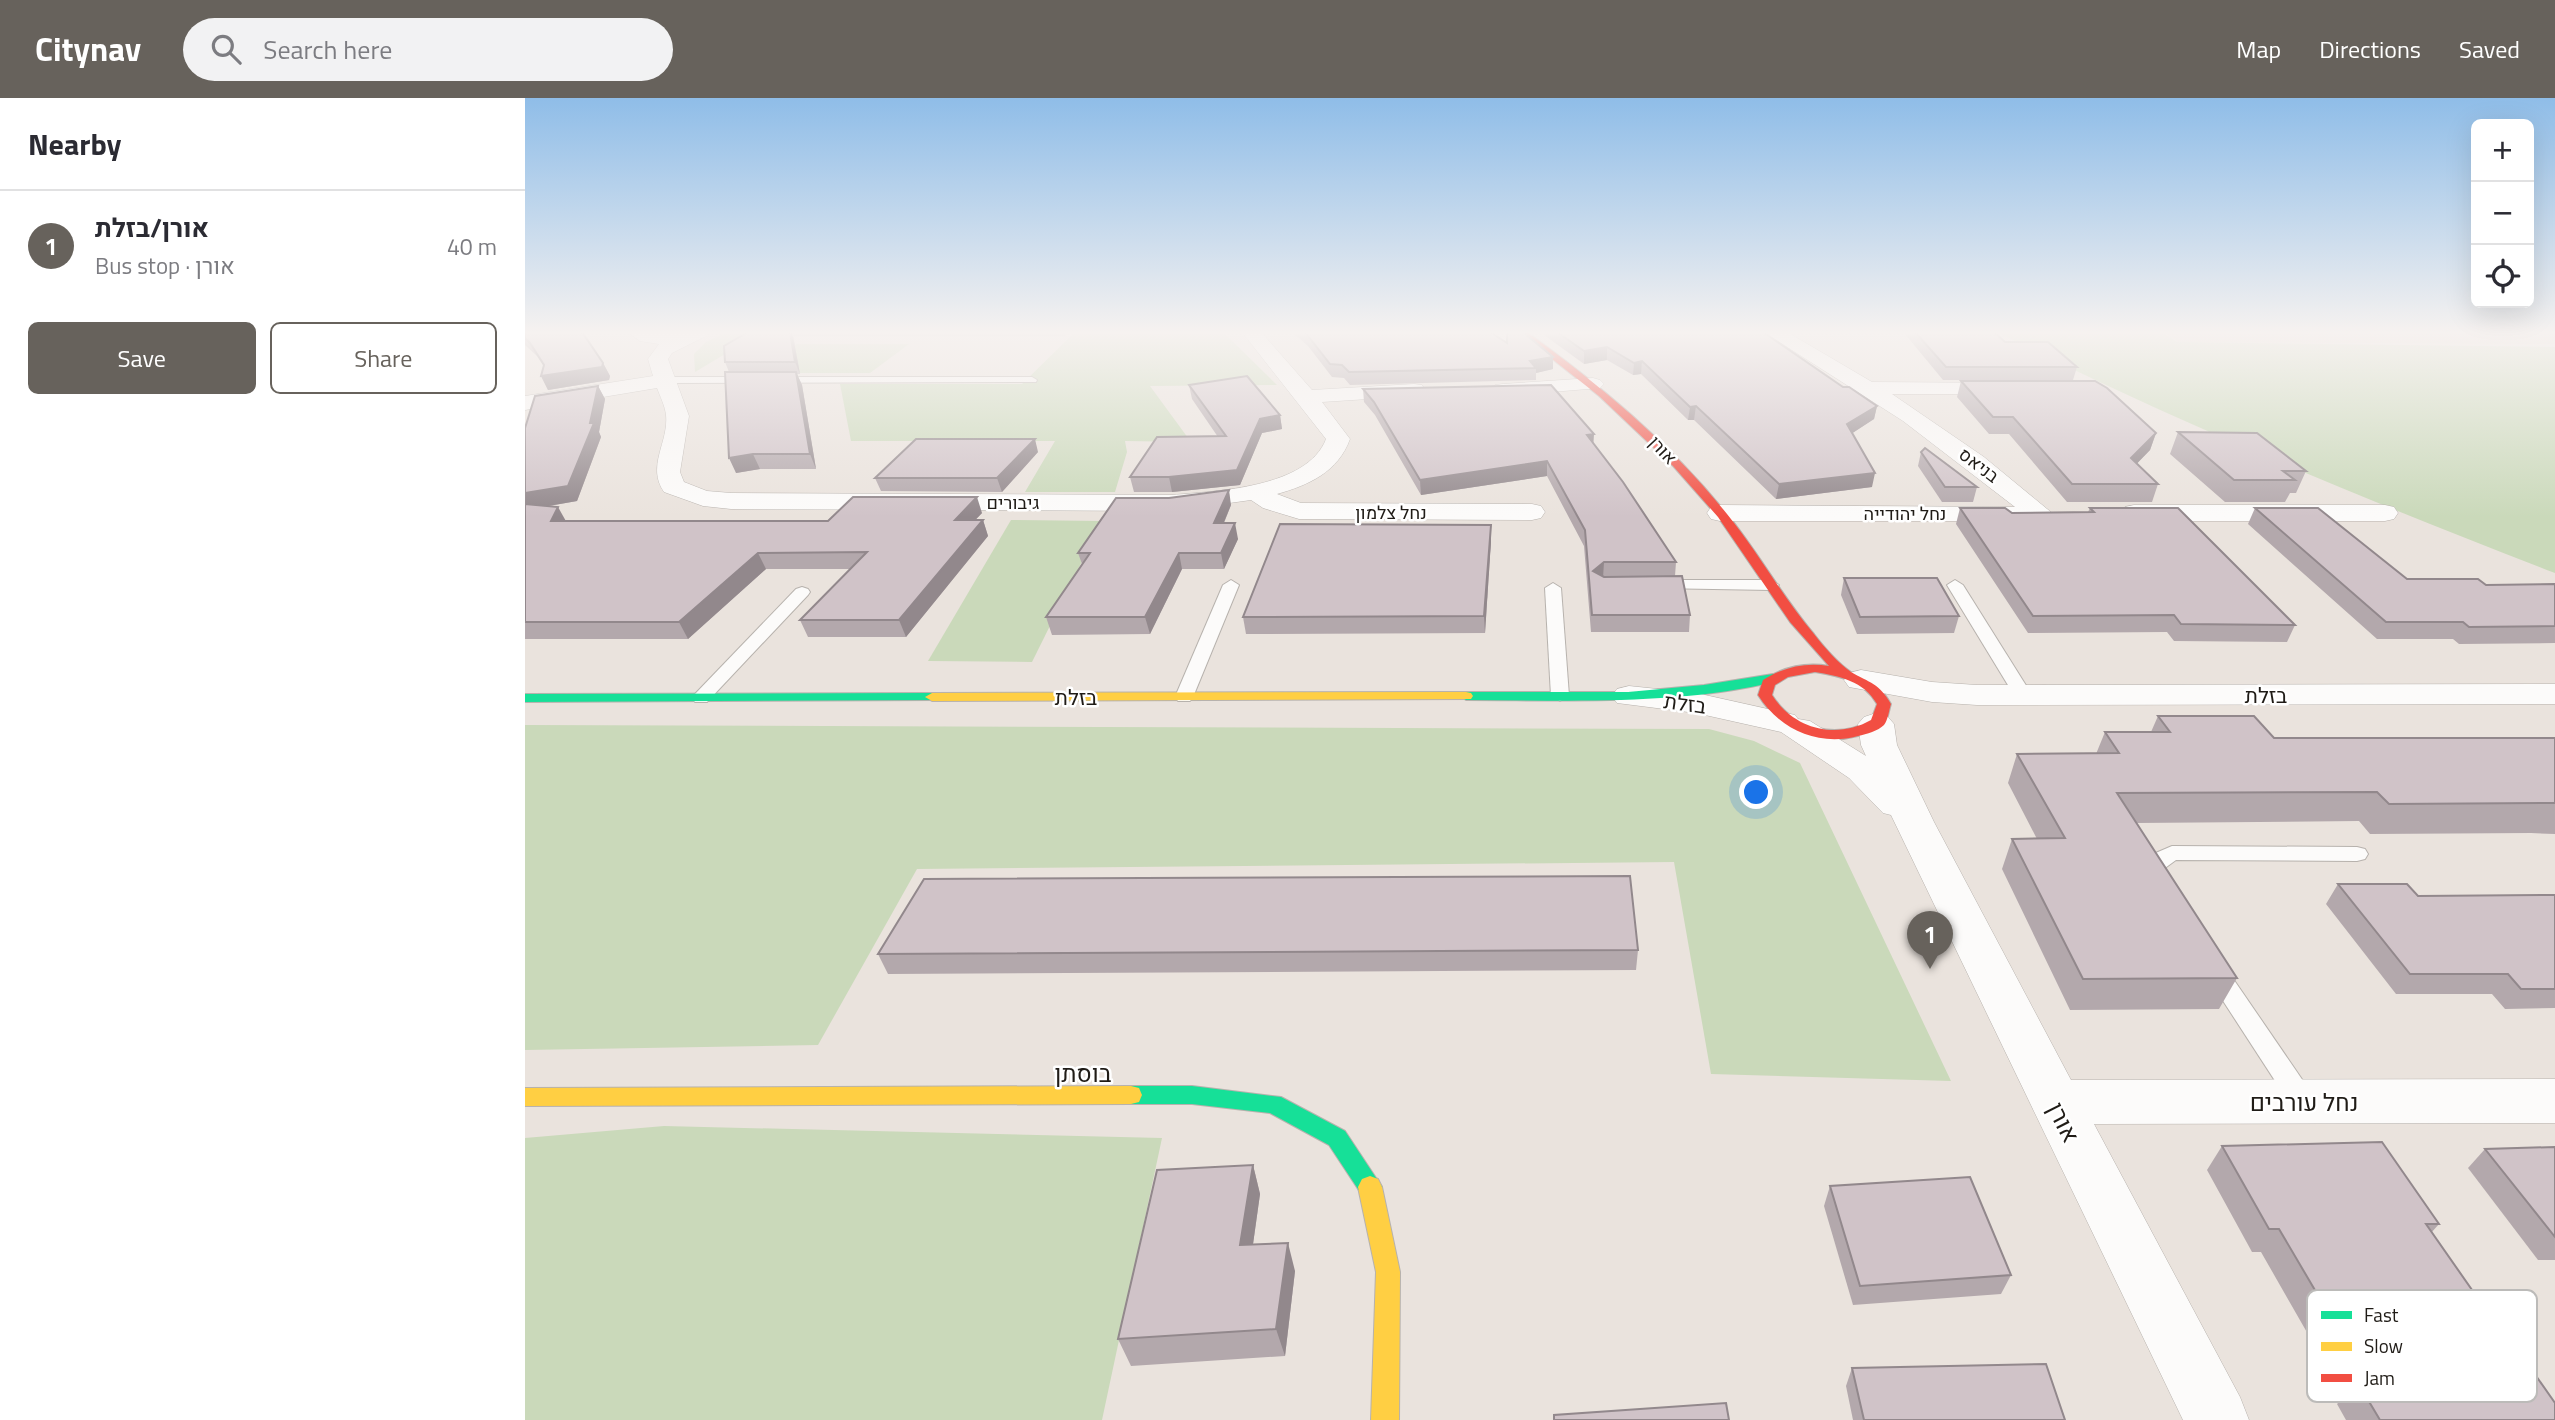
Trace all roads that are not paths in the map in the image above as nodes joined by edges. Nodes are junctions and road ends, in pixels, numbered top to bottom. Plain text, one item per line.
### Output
1 (582, 394) edge
2 (671, 394) edge
3 (1304, 394) edge
4 (1369, 394) edge
5 (1603, 394) edge
6 (1879, 394) edge
7 (1307, 397) junction
8 (525, 403) edge
9 (1255, 492) junction
10 (1532, 512) dead end
11 (1720, 513) junction
12 (2039, 513) junction
13 (2067, 513) edge
14 (2108, 513) edge
15 (2385, 513) dead end
16 (1231, 585) dead end
17 (1642, 585) edge
18 (1955, 585) dead end
19 (1553, 588) dead end
20 (1775, 589) junction
21 (802, 592) dead end
22 (1786, 636) dead end
23 (1786, 655) dead end
24 (1779, 675) junction
25 (1854, 677) junction
26 (2555, 694) edge
27 (1977, 695) junction
28 (2024, 695) junction
29 (1560, 696) junction
30 (1628, 696) junction
31 (1184, 697) junction
32 (525, 698) edge
33 (701, 698) junction
34 (1879, 720) junction
35 (1790, 725) junction
36 (1914, 822) junction
37 (2357, 854) dead end
38 (2166, 898) edge
39 (2204, 954) edge
40 (525, 1097) edge
41 (2555, 1101) edge
42 (2054, 1102) junction
43 (2302, 1102) junction
44 (1385, 1420) edge
45 (2217, 1420) edge

1 - 8 street
2 - 9 street, גיבורים
3 - 7 street, גיבורים
4 - 7 street
5 - 11 street, אורן
6 - 12 street, בניאס
7 - 9 street, גיבורים
9 - 10 street, נחל צלמון
11 - 12 street, נחל יהודייה
11 - 20 street, אורן
12 - 13 street, נחל יהודייה
14 - 15 street
16 - 31 lane
17 - 20 lane
18 - 28 lane
19 - 29 lane
20 - 22 street, אורן
20 - 25 street, אורן
21 - 33 lane
23 - 24 street
24 - 25 street, בזלת
24 - 30 street, בזלת
24 - 35 street
25 - 27 street, בזלת
25 - 34 street, אורן
26 - 28 street, בזלת
27 - 28 street, בזלת
27 - 34 street, בזלת
29 - 30 street, בזלת
29 - 31 street, בזלת
30 - 35 street, בזלת
31 - 33 street, בזלת
32 - 33 street, בזלת
34 - 35 street
34 - 36 street, אורן
35 - 36 street, אורן
36 - 42 street, אורן
37 - 38 lane
39 - 43 lane
40 - 44 street, בוסתן
41 - 43 street, נחל עורבים
42 - 43 street, נחל עורבים
42 - 45 street, אורן

